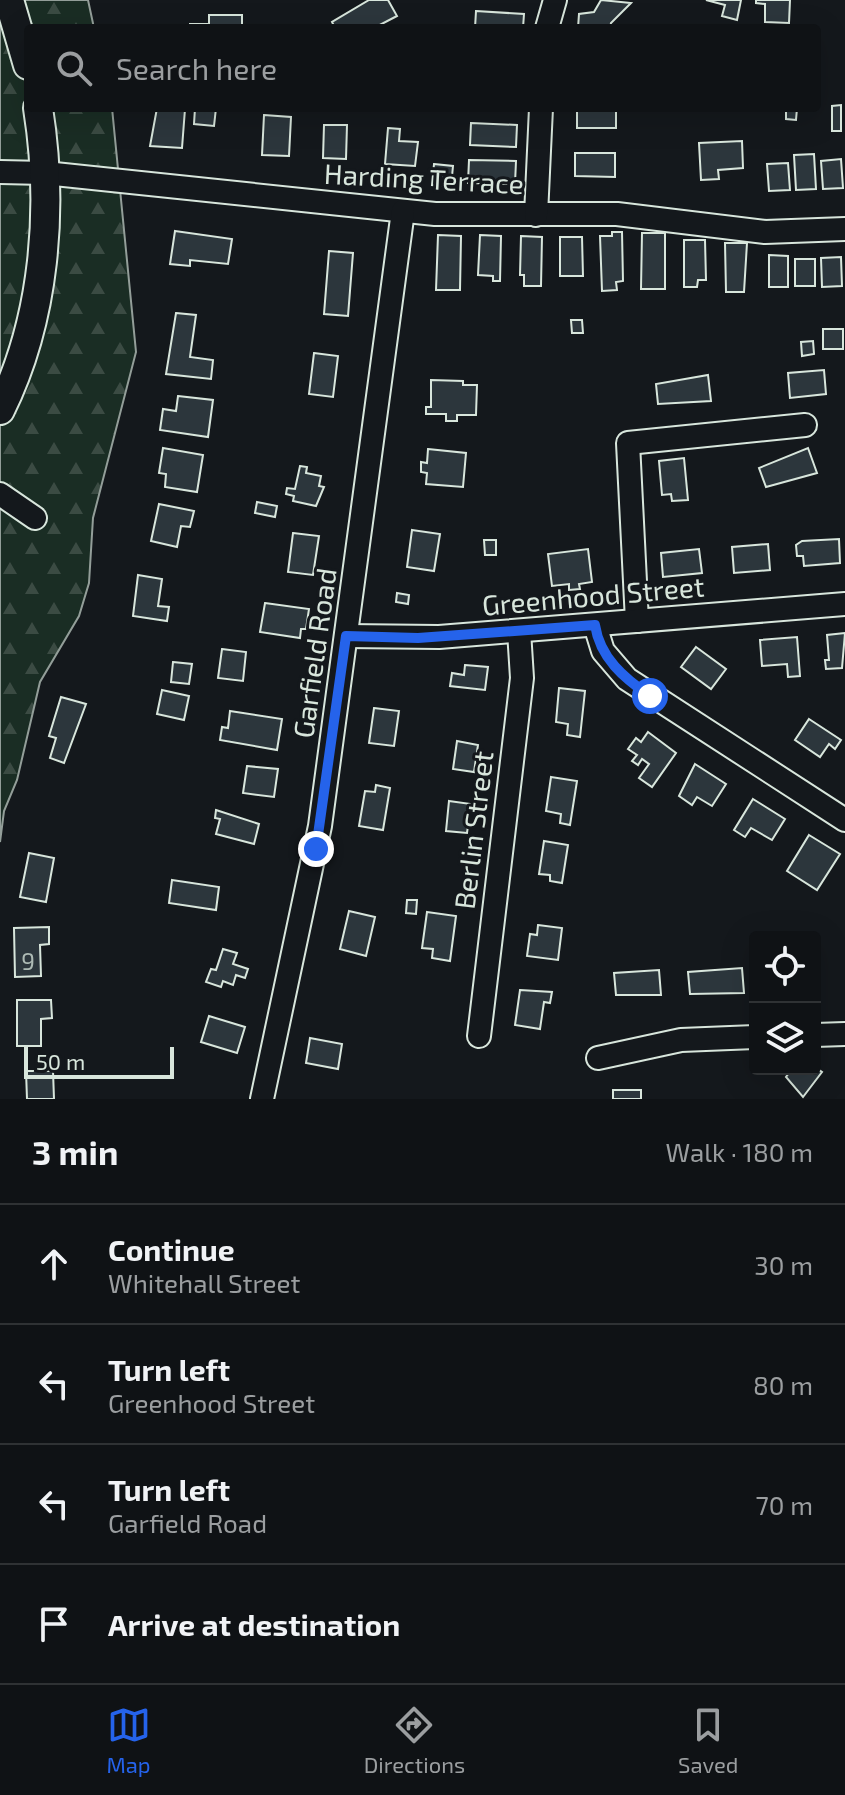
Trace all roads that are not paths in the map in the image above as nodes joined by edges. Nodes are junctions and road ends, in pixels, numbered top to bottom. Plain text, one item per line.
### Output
1 (9, 0) edge
2 (555, 0) edge
3 (548, 24) edge
4 (24, 51) edge
5 (38, 112) edge
6 (541, 112) edge
7 (0, 172) edge
8 (45, 173) junction
9 (403, 211) junction
10 (536, 215) junction
11 (845, 229) edge
12 (0, 410) edge
13 (805, 425) dead end
14 (0, 494) edge
15 (35, 518) dead end
16 (845, 604) edge
17 (637, 621) junction
18 (595, 625) junction
19 (519, 631) junction
20 (346, 636) junction
21 (845, 820) edge
22 (845, 1034) edge
23 (821, 1035) edge
24 (479, 1036) dead end
25 (749, 1037) edge
26 (598, 1058) dead end
27 (262, 1099) edge

1 - 4 main road
2 - 3 street
5 - 8 main road
6 - 10 street
7 - 8 street, Harding Terrace
8 - 9 street, Harding Terrace
8 - 12 main road
9 - 10 street, Harding Terrace
9 - 20 street, Garfield Road
10 - 11 street, Harding Terrace
13 - 17 street
14 - 15 street
16 - 17 street, Greenhood Street
17 - 18 street, Greenhood Street
18 - 19 street, Greenhood Street
18 - 21 street
19 - 20 street, Greenhood Street
19 - 24 street, Berlin Street
20 - 27 street, Garfield Road
22 - 23 street
25 - 26 street

